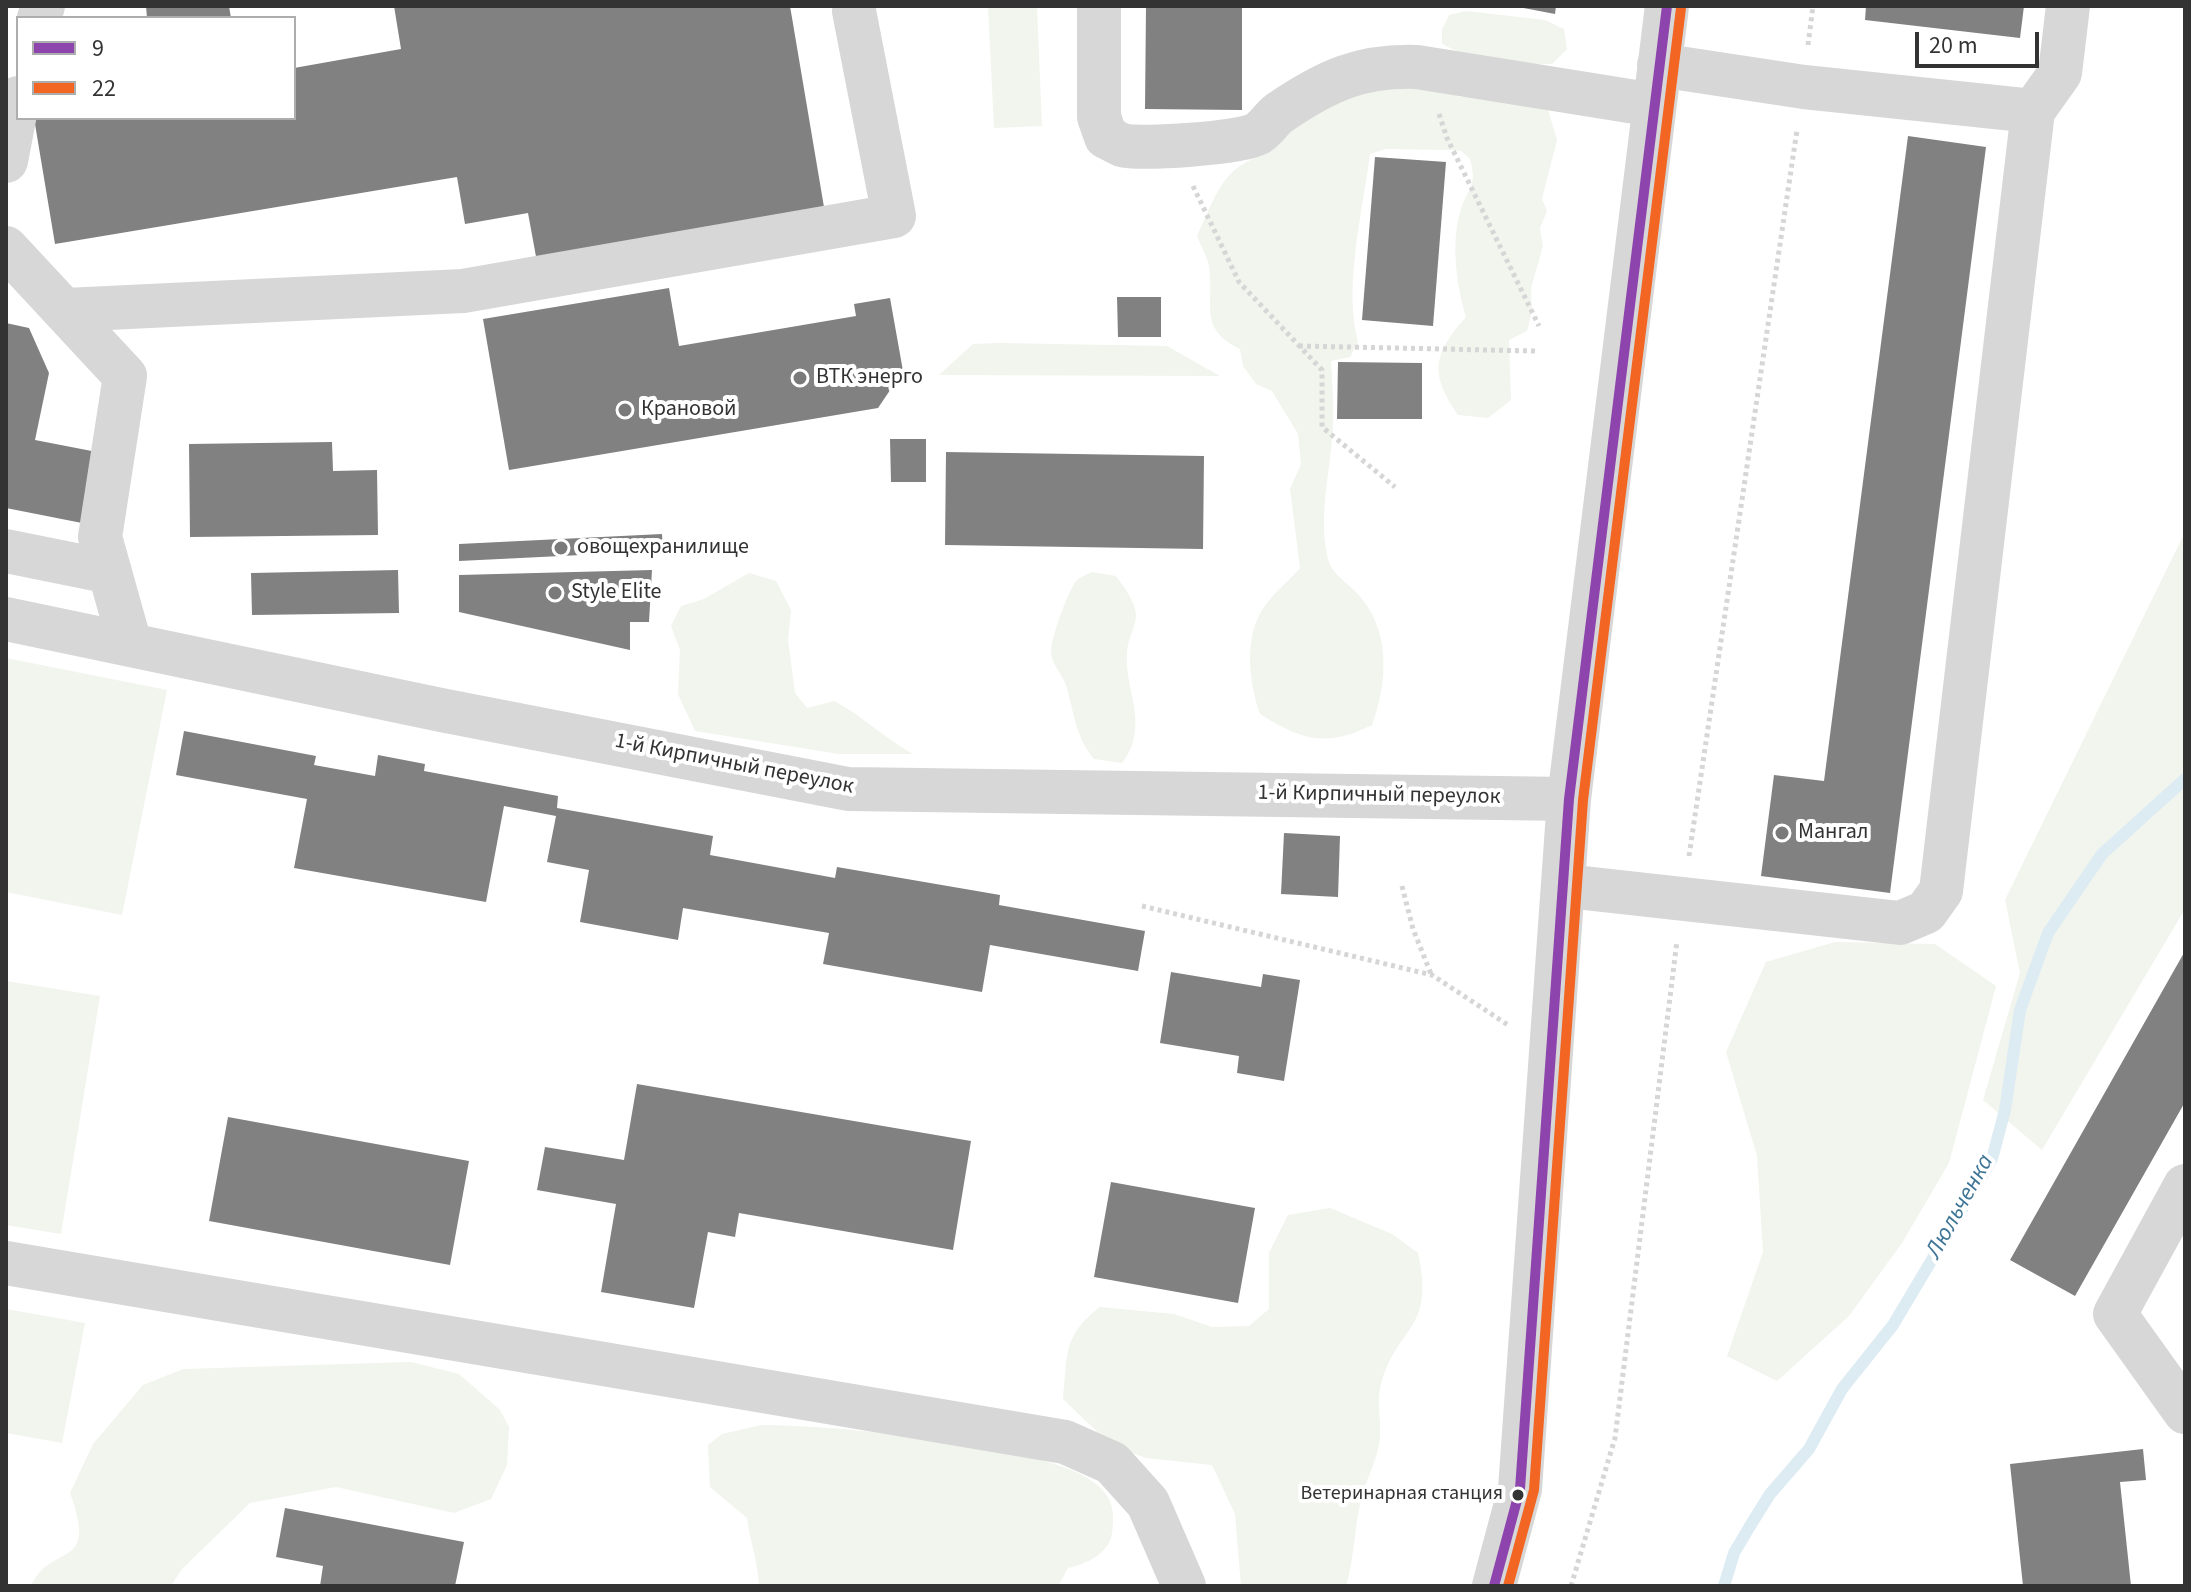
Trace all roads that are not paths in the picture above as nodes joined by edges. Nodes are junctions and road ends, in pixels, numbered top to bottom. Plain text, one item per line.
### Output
1 (1099, 6) edge
2 (1667, 6) edge
3 (2068, 6) edge
4 (854, 11) dead end
5 (1656, 85) junction
6 (16, 108) edge
7 (2033, 111) junction
8 (6, 161) edge
9 (6, 248) edge
10 (66, 310) junction
11 (6, 551) edge
12 (110, 572) junction
13 (6, 619) edge
14 (130, 644) junction
15 (1569, 799) junction
16 (1566, 886) junction
17 (2185, 1186) edge
18 (6, 1263) edge
19 (2185, 1412) edge
20 (1184, 1586) edge
21 (1494, 1586) edge

1 - 5 street
2 - 5 street
3 - 7 street
4 - 10 street
5 - 7 street
5 - 15 street
6 - 8 street
7 - 16 street
9 - 10 street
10 - 12 street
11 - 12 street
12 - 14 street
13 - 14 street, 1-й Кирпичный переулок
14 - 15 street, 1-й Кирпичный переулок
15 - 16 street
16 - 21 street
17 - 19 street
18 - 20 street

